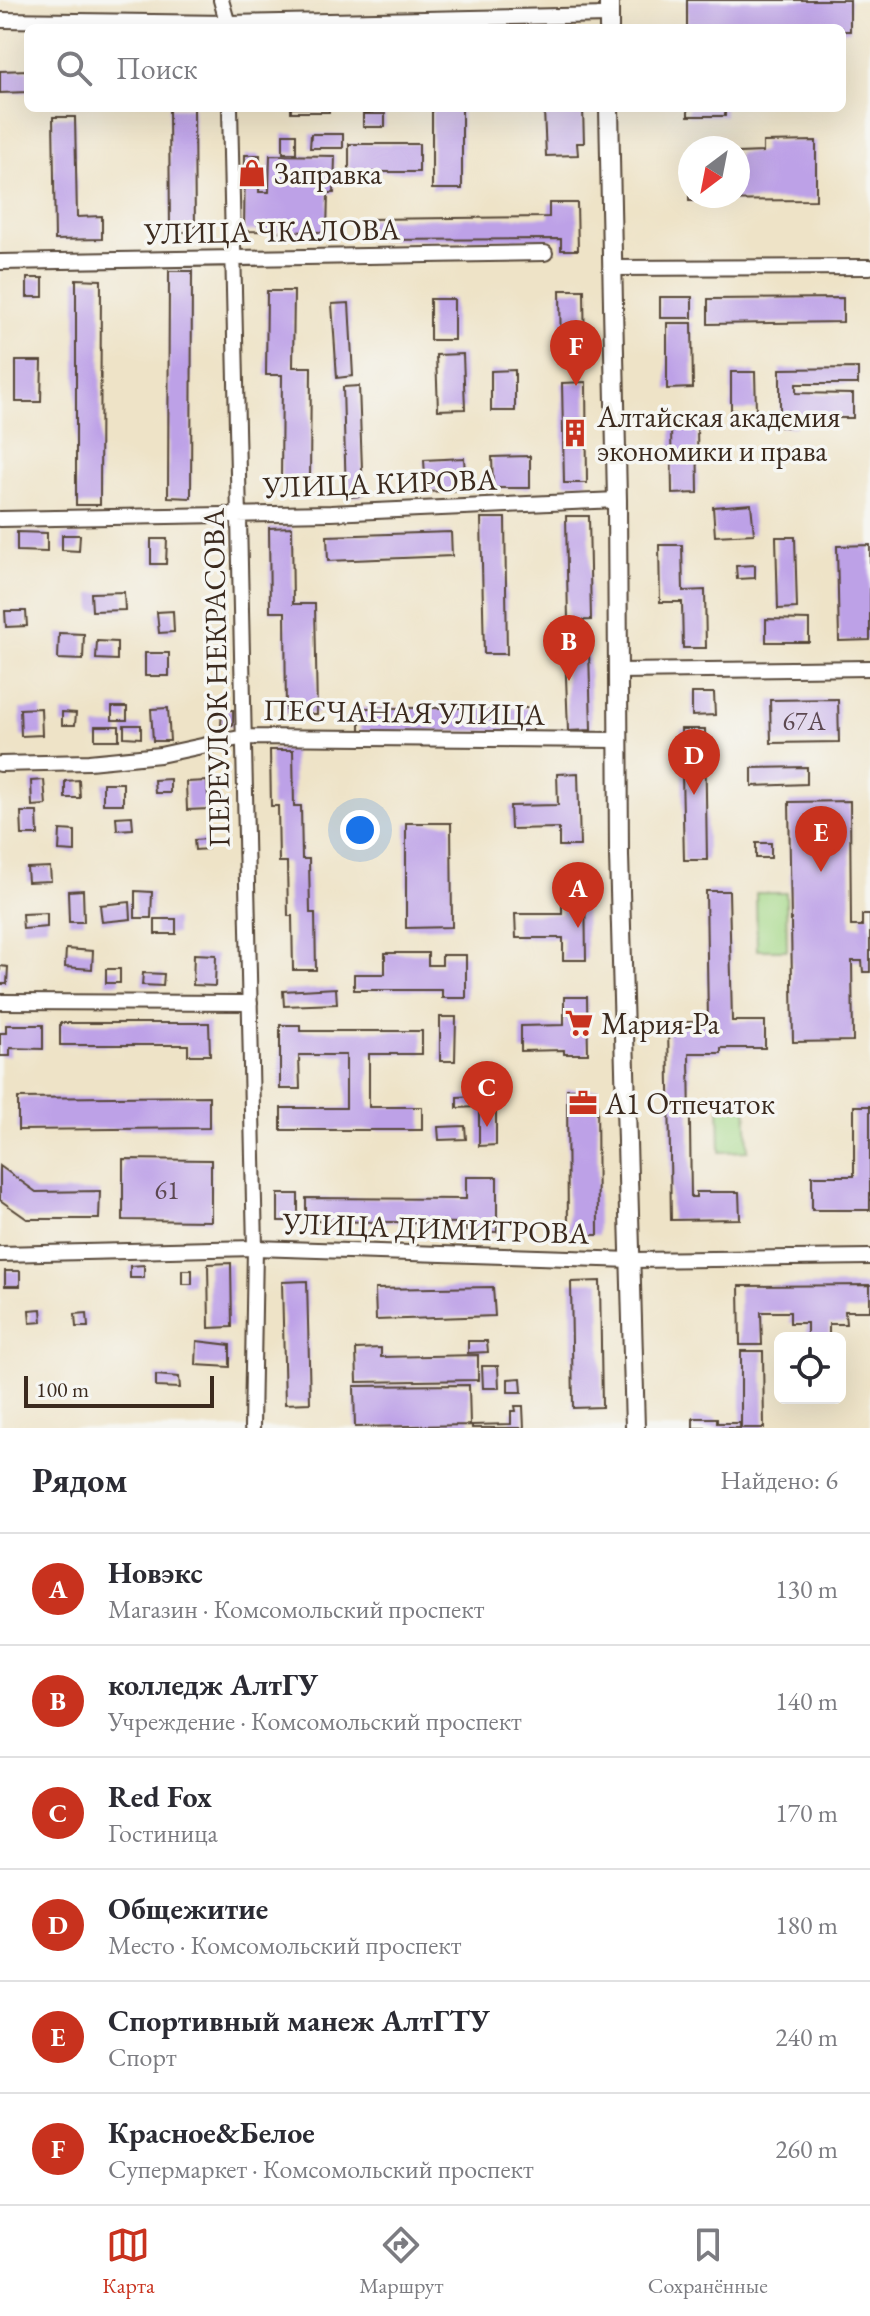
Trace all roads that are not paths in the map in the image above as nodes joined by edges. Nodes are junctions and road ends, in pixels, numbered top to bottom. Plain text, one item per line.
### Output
1 (221, 0) edge
2 (609, 14) edge
3 (0, 20) edge
4 (182, 24) edge
5 (228, 24) edge
6 (263, 24) edge
7 (230, 112) edge
8 (609, 112) edge
9 (545, 253) dead end
10 (234, 258) junction
11 (0, 262) edge
12 (870, 267) edge
13 (611, 268) junction
14 (617, 500) junction
15 (239, 513) junction
16 (0, 519) edge
17 (870, 668) edge
18 (617, 671) junction
19 (244, 737) junction
20 (618, 740) junction
21 (0, 764) edge
22 (0, 1002) edge
23 (250, 1003) junction
24 (255, 1248) junction
25 (0, 1254) edge
26 (870, 1257) edge
27 (632, 1260) junction
28 (252, 1428) edge
29 (635, 1428) edge

1 - 5 street
2 - 6 street
3 - 4 street
7 - 10 street, ПЕРЕУЛОК НЕКРАСОВА
8 - 13 main road
9 - 10 street, УЛИЦА ЧКАЛОВА
10 - 11 street, УЛИЦА ЧКАЛОВА
10 - 15 street, ПЕРЕУЛОК НЕКРАСОВА
12 - 13 street
13 - 14 main road
14 - 15 street, УЛИЦА КИРОВА
14 - 18 main road
15 - 16 street, УЛИЦА КИРОВА
15 - 19 street, ПЕРЕУЛОК НЕКРАСОВА
17 - 18 street
18 - 20 main road
19 - 20 street, ПЕСЧАНАЯ УЛИЦА
19 - 21 street, ПЕСЧАНАЯ УЛИЦА
19 - 23 street, ПЕРЕУЛОК НЕКРАСОВА
20 - 27 main road
22 - 23 street
23 - 24 street, ПЕРЕУЛОК НЕКРАСОВА
24 - 25 street, УЛИЦА ДИМИТРОВА
24 - 27 street, УЛИЦА ДИМИТРОВА
24 - 28 street, ПЕРЕУЛОК НЕКРАСОВА
26 - 27 street, УЛИЦА ДИМИТРОВА
27 - 29 main road

